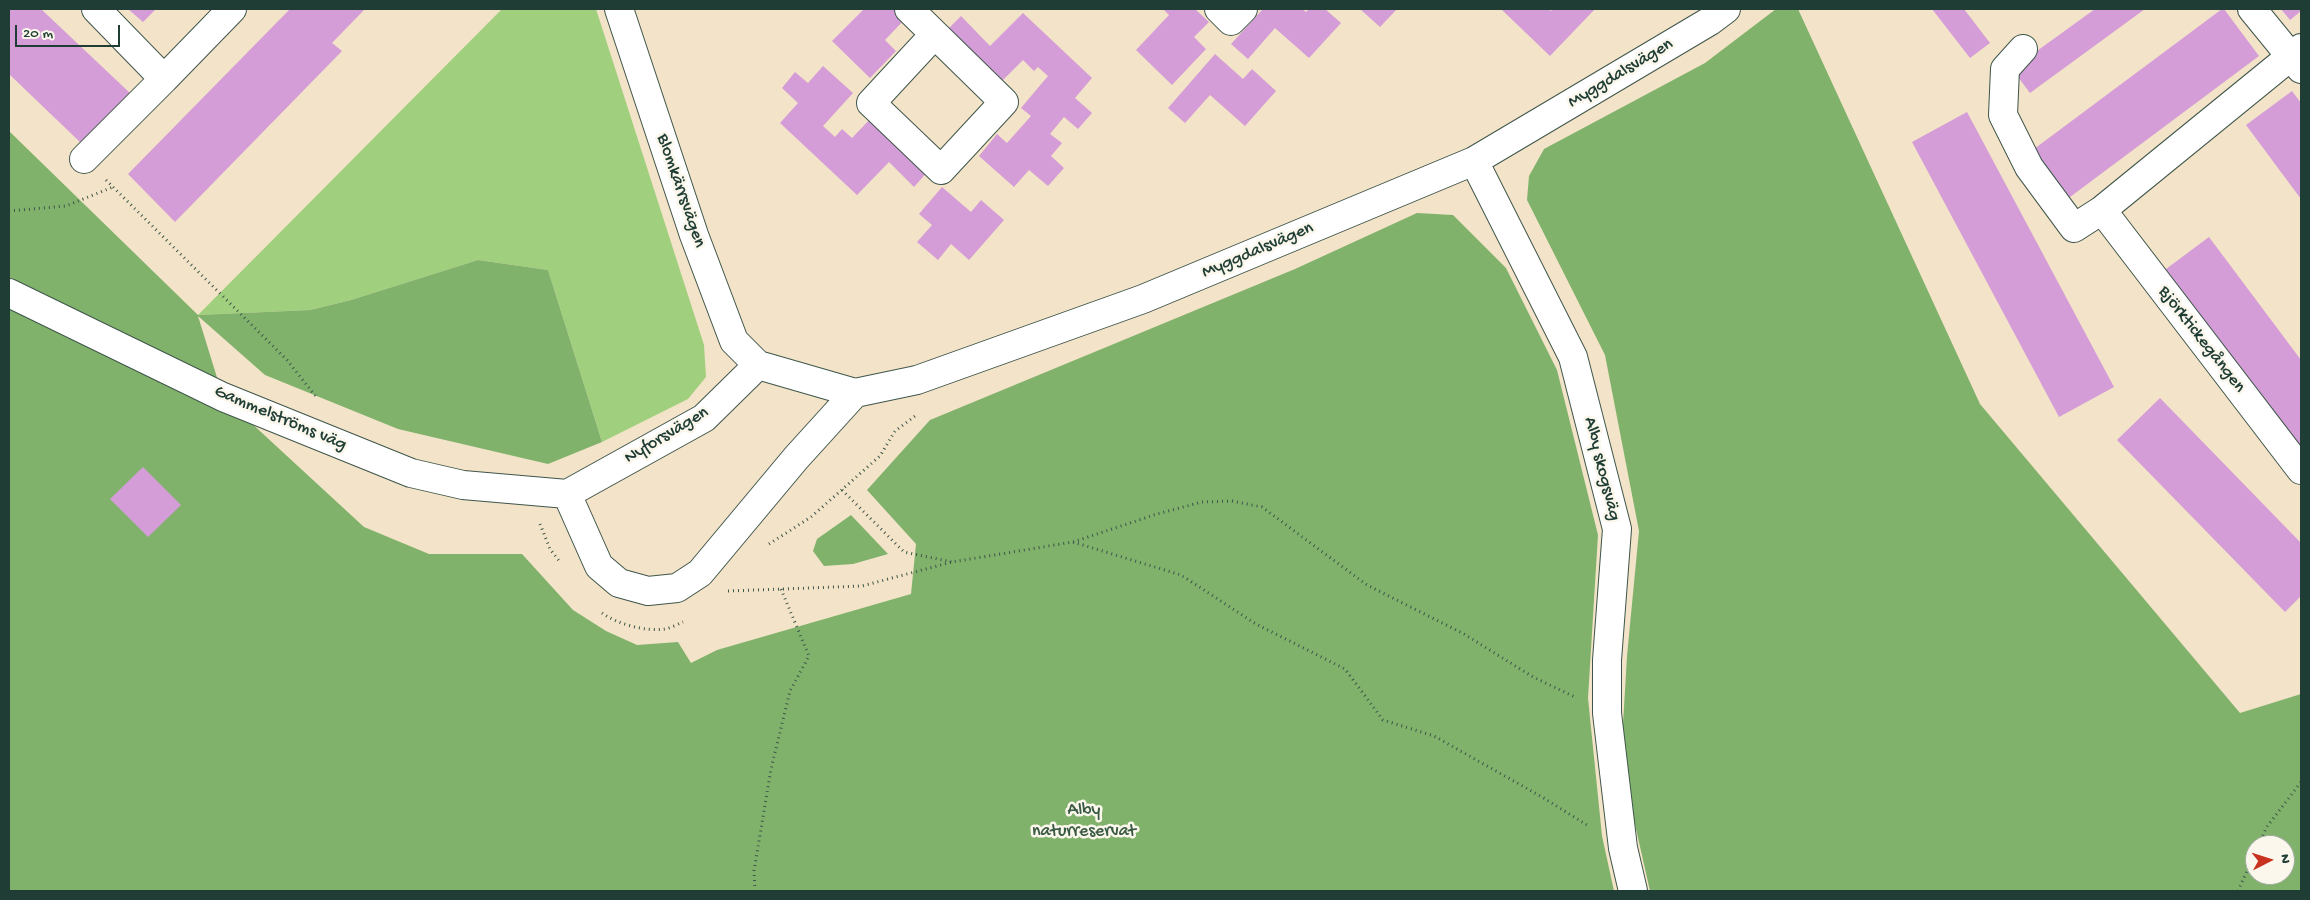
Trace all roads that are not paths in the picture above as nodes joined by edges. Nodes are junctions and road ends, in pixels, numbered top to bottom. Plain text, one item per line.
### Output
1 (96, 9) edge
2 (232, 9) edge
3 (619, 9) edge
4 (909, 9) edge
5 (1219, 9) edge
6 (1243, 9) edge
7 (2252, 9) edge
8 (1711, 13) edge
9 (934, 34) junction
10 (2023, 49) dead end
11 (2298, 58) edge
12 (164, 79) junction
13 (84, 159) road end
14 (1474, 161) junction
15 (2102, 210) junction
16 (9, 293) edge
17 (758, 365) junction
18 (855, 393) junction
19 (2301, 470) edge
20 (568, 494) junction
21 (1633, 891) edge

1 - 12 street
2 - 12 street
3 - 17 street, Blomkärrsvägen
4 - 9 street
5 - 6 street
7 - 11 street
8 - 14 street, Myggdalsvägen
9 - 9 street
10 - 15 street
11 - 15 street
12 - 13 street
14 - 18 street, Myggdalsvägen
14 - 21 street, Alby skogsväg
15 - 19 street, Björktickegången
16 - 20 street, Gammelströms väg
17 - 18 street, Myggdalsvägen
17 - 20 street, Nyforsvägen
18 - 20 street

